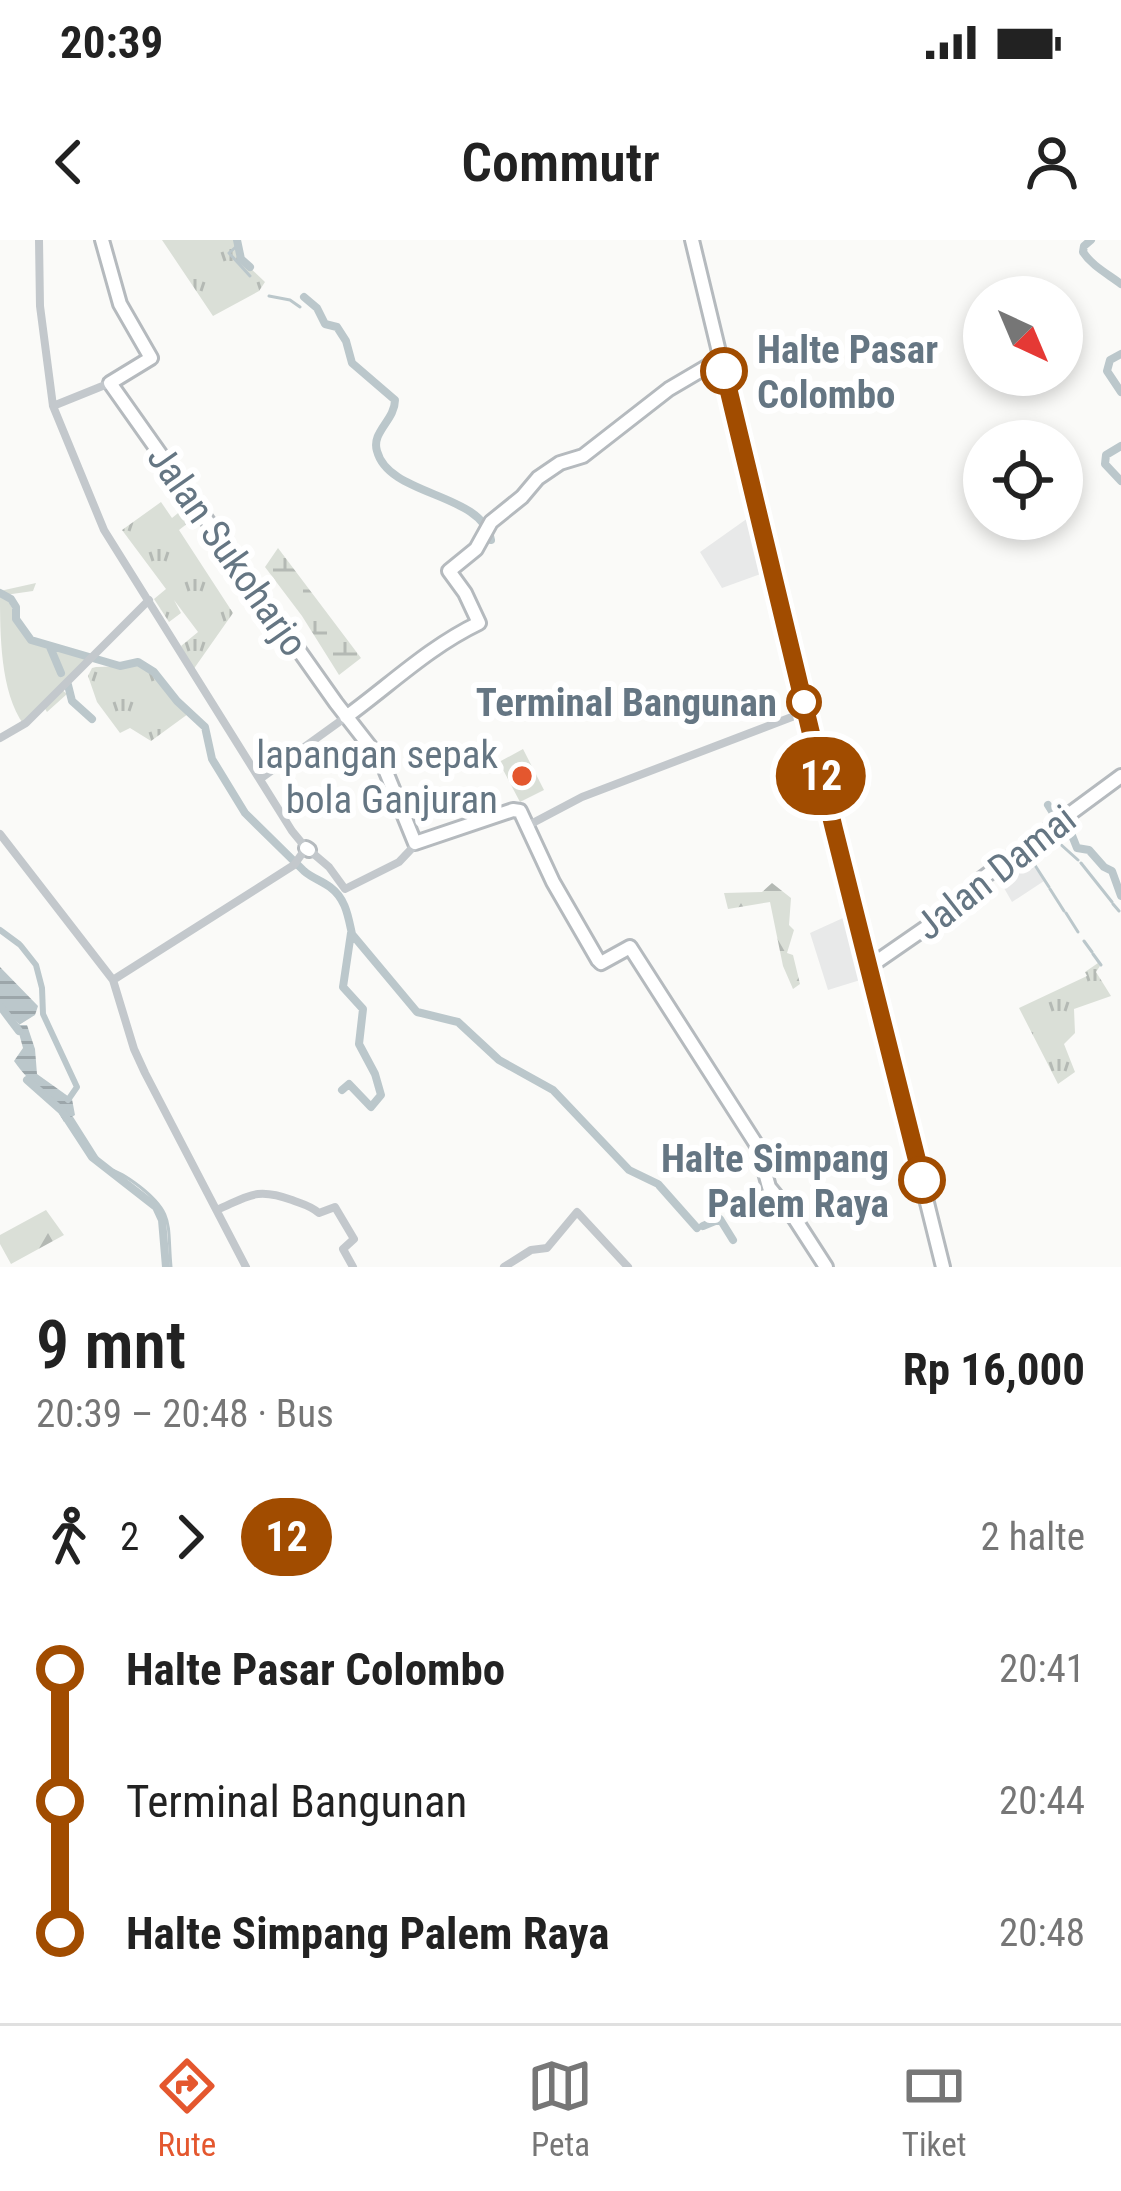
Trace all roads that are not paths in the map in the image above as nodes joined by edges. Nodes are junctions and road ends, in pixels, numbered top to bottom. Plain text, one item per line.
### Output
1 (39, 240) edge
2 (102, 240) edge
3 (692, 240) edge
4 (721, 358) junction
5 (110, 383) junction
6 (53, 406) junction
7 (149, 600) junction
8 (807, 712) junction
9 (346, 717) junction
10 (0, 738) edge
11 (1121, 776) edge
12 (260, 779) junction
13 (527, 826) junction
14 (0, 834) edge
15 (415, 843) junction
16 (308, 849) junction
17 (868, 967) junction
18 (113, 980) junction
19 (217, 1210) junction
20 (246, 1267) edge
21 (353, 1267) edge
22 (504, 1267) edge
23 (628, 1267) edge
24 (826, 1267) edge
25 (944, 1267) edge

1 - 6 street
2 - 5 main road
3 - 4 main road
4 - 8 main road
4 - 9 main road
5 - 6 street
5 - 9 main road, Jalan Sukoharjo
6 - 7 street
7 - 10 street
7 - 12 street
8 - 13 street
8 - 17 main road
9 - 12 street
9 - 15 main road, Jalan Sukoharjo
11 - 17 main road, Jalan Damai
12 - 16 street
13 - 15 main road
13 - 24 main road
14 - 18 street
15 - 16 street
16 - 18 street
17 - 25 main road
18 - 19 street
19 - 20 street
19 - 21 street
22 - 23 street

